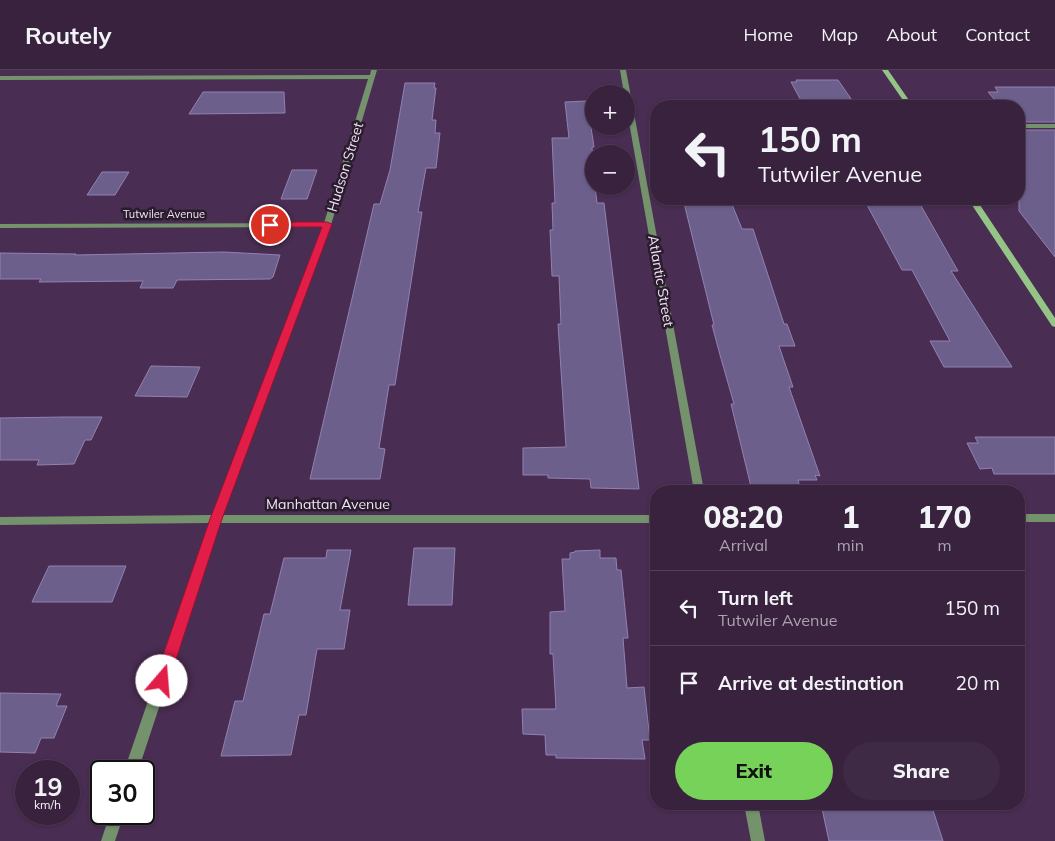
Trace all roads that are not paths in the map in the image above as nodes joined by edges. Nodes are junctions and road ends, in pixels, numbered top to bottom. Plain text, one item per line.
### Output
1 (624, 70) edge
2 (885, 70) edge
3 (372, 74) edge
4 (0, 78) edge
5 (906, 100) edge
6 (1025, 126) edge
7 (1055, 126) edge
8 (976, 205) edge
9 (327, 224) junction
10 (0, 226) edge
11 (1055, 324) edge
12 (698, 485) edge
13 (1025, 518) edge
14 (1055, 518) edge
15 (216, 519) junction
16 (650, 519) edge
17 (0, 521) edge
18 (135, 760) edge
19 (752, 810) edge
20 (113, 825) edge
21 (108, 841) edge
22 (758, 841) edge

1 - 12 street, Atlantic Street
2 - 5 street
3 - 4 street
3 - 9 street, Hudson Street
6 - 7 street
8 - 11 street
9 - 10 street, Tutwiler Avenue
9 - 15 street, Hudson Street
13 - 14 street
15 - 16 street, Manhattan Avenue
15 - 17 street, Manhattan Avenue
15 - 18 street, Hudson Street
19 - 22 street
20 - 21 street

